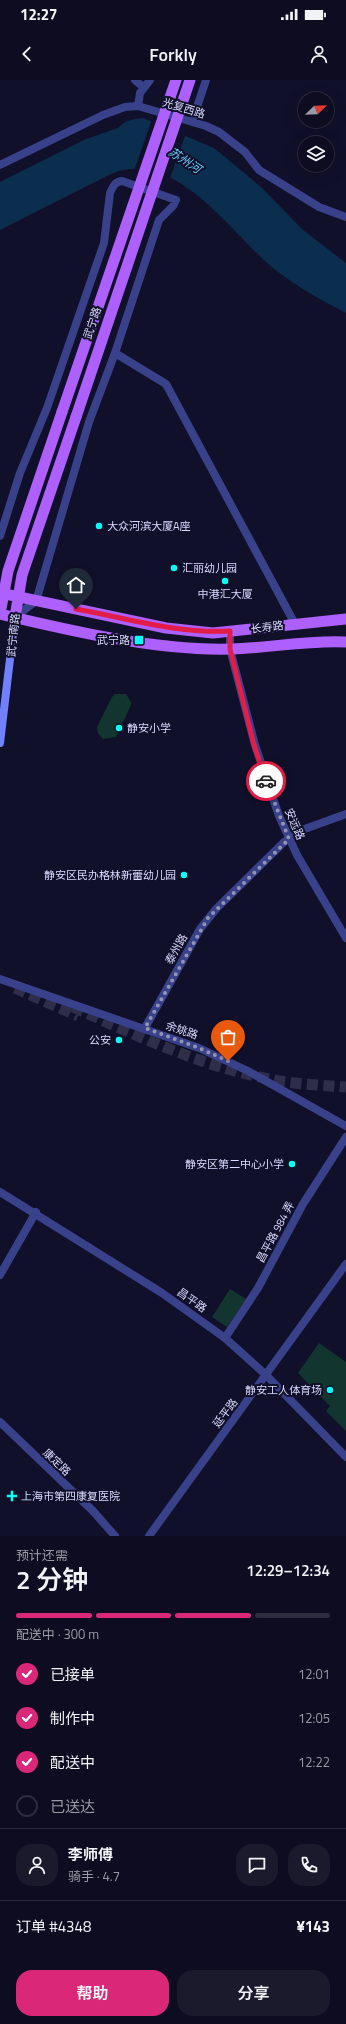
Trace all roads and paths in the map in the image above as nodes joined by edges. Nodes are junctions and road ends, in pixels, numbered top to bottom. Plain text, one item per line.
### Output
1 (135, 80) edge
2 (150, 80) edge
3 (176, 80) edge
4 (190, 80) edge
5 (206, 80) edge
6 (143, 87) junction
7 (138, 106) junction
8 (192, 122) junction
9 (0, 165) edge
10 (346, 217) edge
11 (116, 353) junction
12 (0, 536) edge
13 (2, 594) edge
14 (17, 597) junction
15 (36, 601) junction
16 (0, 614) edge
17 (15, 618) junction
18 (346, 619) edge
19 (295, 624) junction
20 (230, 640) junction
21 (346, 642) edge
22 (0, 743) edge
23 (346, 814) edge
24 (289, 839) junction
25 (346, 938) edge
26 (0, 979) edge
27 (145, 1028) junction
28 (346, 1126) edge
29 (346, 1137) edge
30 (0, 1192) edge
31 (36, 1212) junction
32 (346, 1264) edge
33 (0, 1274) edge
34 (225, 1338) junction
35 (266, 1375) junction
36 (0, 1422) edge
37 (346, 1458) edge
38 (114, 1536) edge
39 (149, 1536) edge

1 - 6 street
2 - 6 street
3 - 13 main road, 武宁路, bridge
4 - 14 main road, 武宁路, bridge
5 - 8 street
6 - 7 street
7 - 8 street, 光复西路
7 - 9 street, 光复西路
8 - 10 street, 光复西路
11 - 12 street
11 - 15 street
11 - 19 street
13 - 14 main road, 长寿路
13 - 16 main road, 武宁路
14 - 15 main road, 长寿路
14 - 17 main road, 武宁南路
15 - 17 street
15 - 20 main road, 长寿路
16 - 17 main road, 长寿路
17 - 20 main road, 长寿路
17 - 22 main road, 武宁南路
18 - 19 main road, 长寿路
19 - 20 main road, 长寿路
20 - 21 main road, 长寿路
20 - 24 street, 安远路
23 - 24 street, 泰州路
24 - 25 street, 安远路
24 - 27 street, 泰州路
26 - 27 street, 余姚路
27 - 28 street, 余姚路
29 - 34 street, 昌平路 984 弄
30 - 31 street, 昌平路
31 - 33 street
31 - 34 street, 昌平路
32 - 35 street, 延平路
34 - 35 street, 昌平路
35 - 37 street, 昌平路
35 - 39 street, 延平路
36 - 38 street, 康定路

